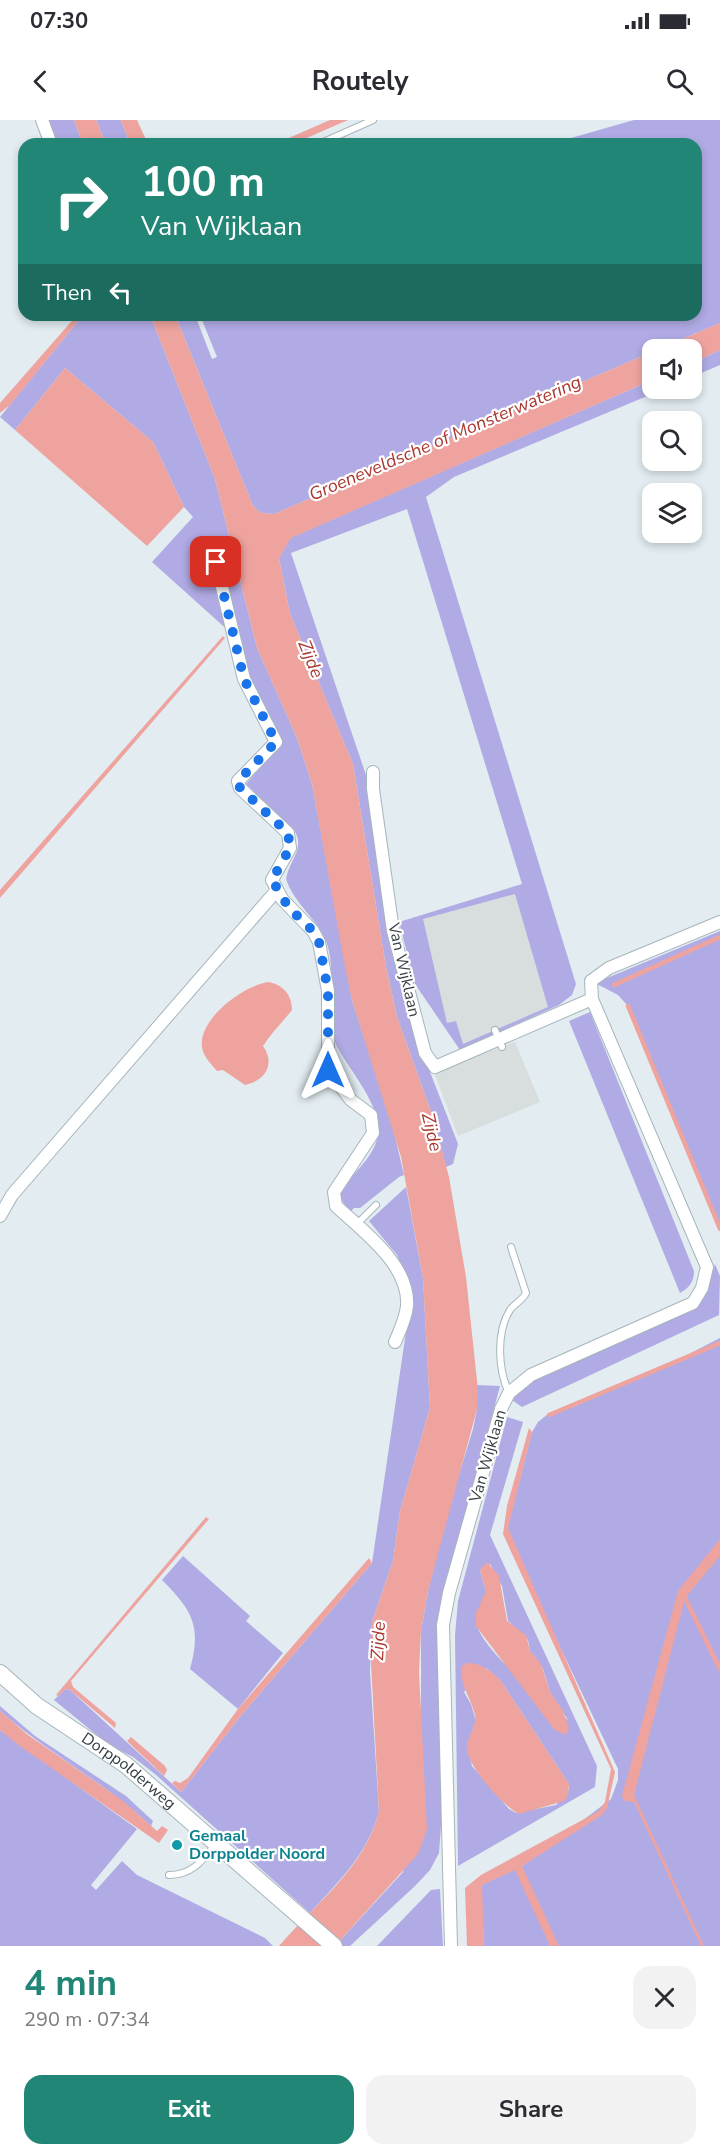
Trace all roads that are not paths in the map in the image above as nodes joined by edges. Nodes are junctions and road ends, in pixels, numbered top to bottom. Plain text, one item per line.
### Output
1 (42, 120) edge
2 (373, 120) edge
3 (49, 138) edge
4 (332, 138) edge
5 (216, 562) dead end
6 (373, 772) dead end
7 (277, 890) junction
8 (720, 922) edge
9 (592, 999) junction
10 (376, 1205) dead end
11 (0, 1216) edge
12 (357, 1225) junction
13 (511, 1246) dead end
14 (395, 1342) dead end
15 (508, 1393) junction
16 (0, 1673) edge
17 (216, 1844) junction
18 (169, 1875) dead end
19 (334, 1946) edge
20 (451, 1946) edge

1 - 3 street
2 - 4 lane
5 - 7 street
6 - 9 street, Van Wijklaan
7 - 11 street
7 - 12 street
8 - 9 street
9 - 15 street, Van Wijklaan
10 - 12 lane
12 - 14 street
13 - 15 lane
15 - 20 street, Van Wijklaan
16 - 17 street, Dorppolderweg
17 - 18 lane
17 - 19 street, Dorppolderweg

